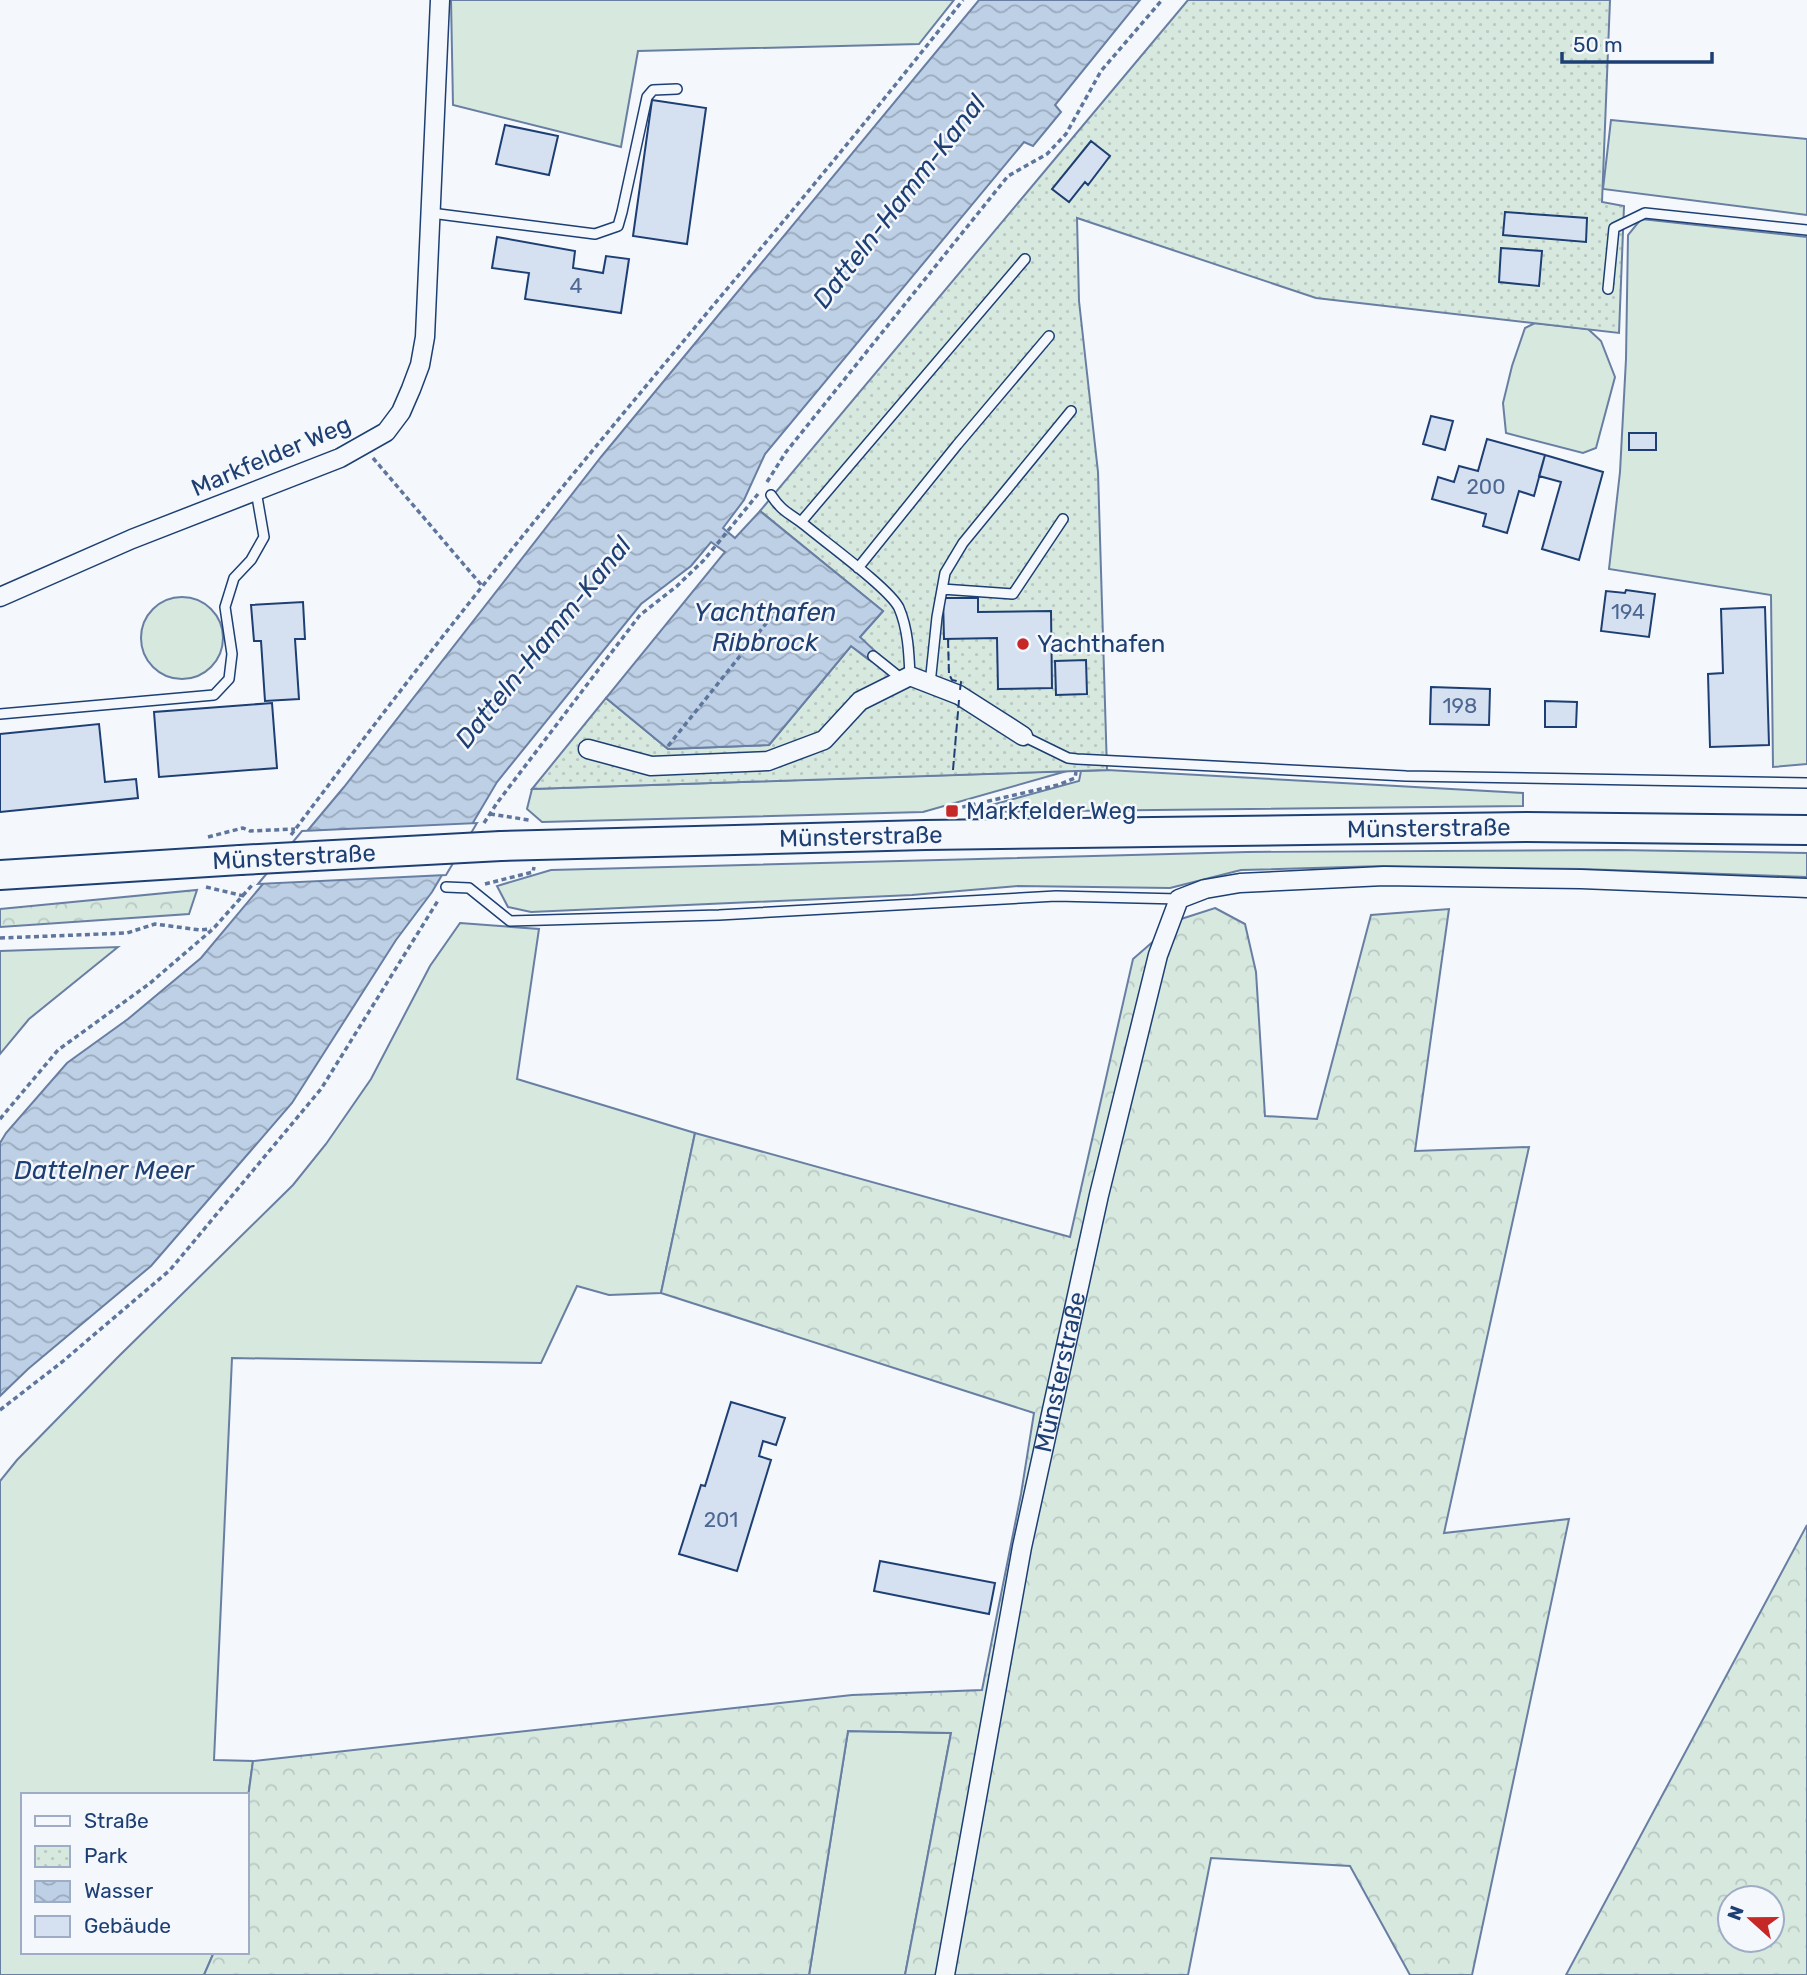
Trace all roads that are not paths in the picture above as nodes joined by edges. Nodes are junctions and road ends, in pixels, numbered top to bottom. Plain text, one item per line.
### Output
1 (440, 0) edge
2 (677, 89) dead end
3 (431, 214) junction
4 (1807, 230) edge
5 (1025, 259) dead end
6 (1608, 289) dead end
7 (1049, 335) dead end
8 (1072, 411) dead end
9 (256, 491) junction
10 (771, 495) dead end
11 (1063, 519) dead end
12 (801, 522) junction
13 (858, 568) junction
14 (942, 589) junction
15 (0, 597) edge
16 (873, 656) dead end
17 (906, 678) junction
18 (930, 684) junction
19 (0, 715) edge
20 (1023, 736) joint
21 (588, 749) dead end
22 (1807, 783) edge
23 (1807, 830) edge
24 (0, 875) edge
25 (446, 887) road end
26 (1807, 888) edge
27 (1179, 899) junction
28 (945, 1975) edge

1 - 3 street, Markfelder Weg
2 - 3 lane
3 - 9 street, Markfelder Weg
4 - 6 lane
5 - 12 lane
7 - 13 lane
8 - 14 lane
9 - 15 street, Markfelder Weg
9 - 19 lane
10 - 12 lane
11 - 14 lane
12 - 13 lane
13 - 17 lane
14 - 18 lane
16 - 17 lane
17 - 18 street
17 - 21 street
18 - 20 street
20 - 22 lane, Münsterstraße
23 - 24 main road, Münsterstraße, bridge
25 - 27 lane
26 - 27 street, Münsterstraße
27 - 28 street, Münsterstraße

